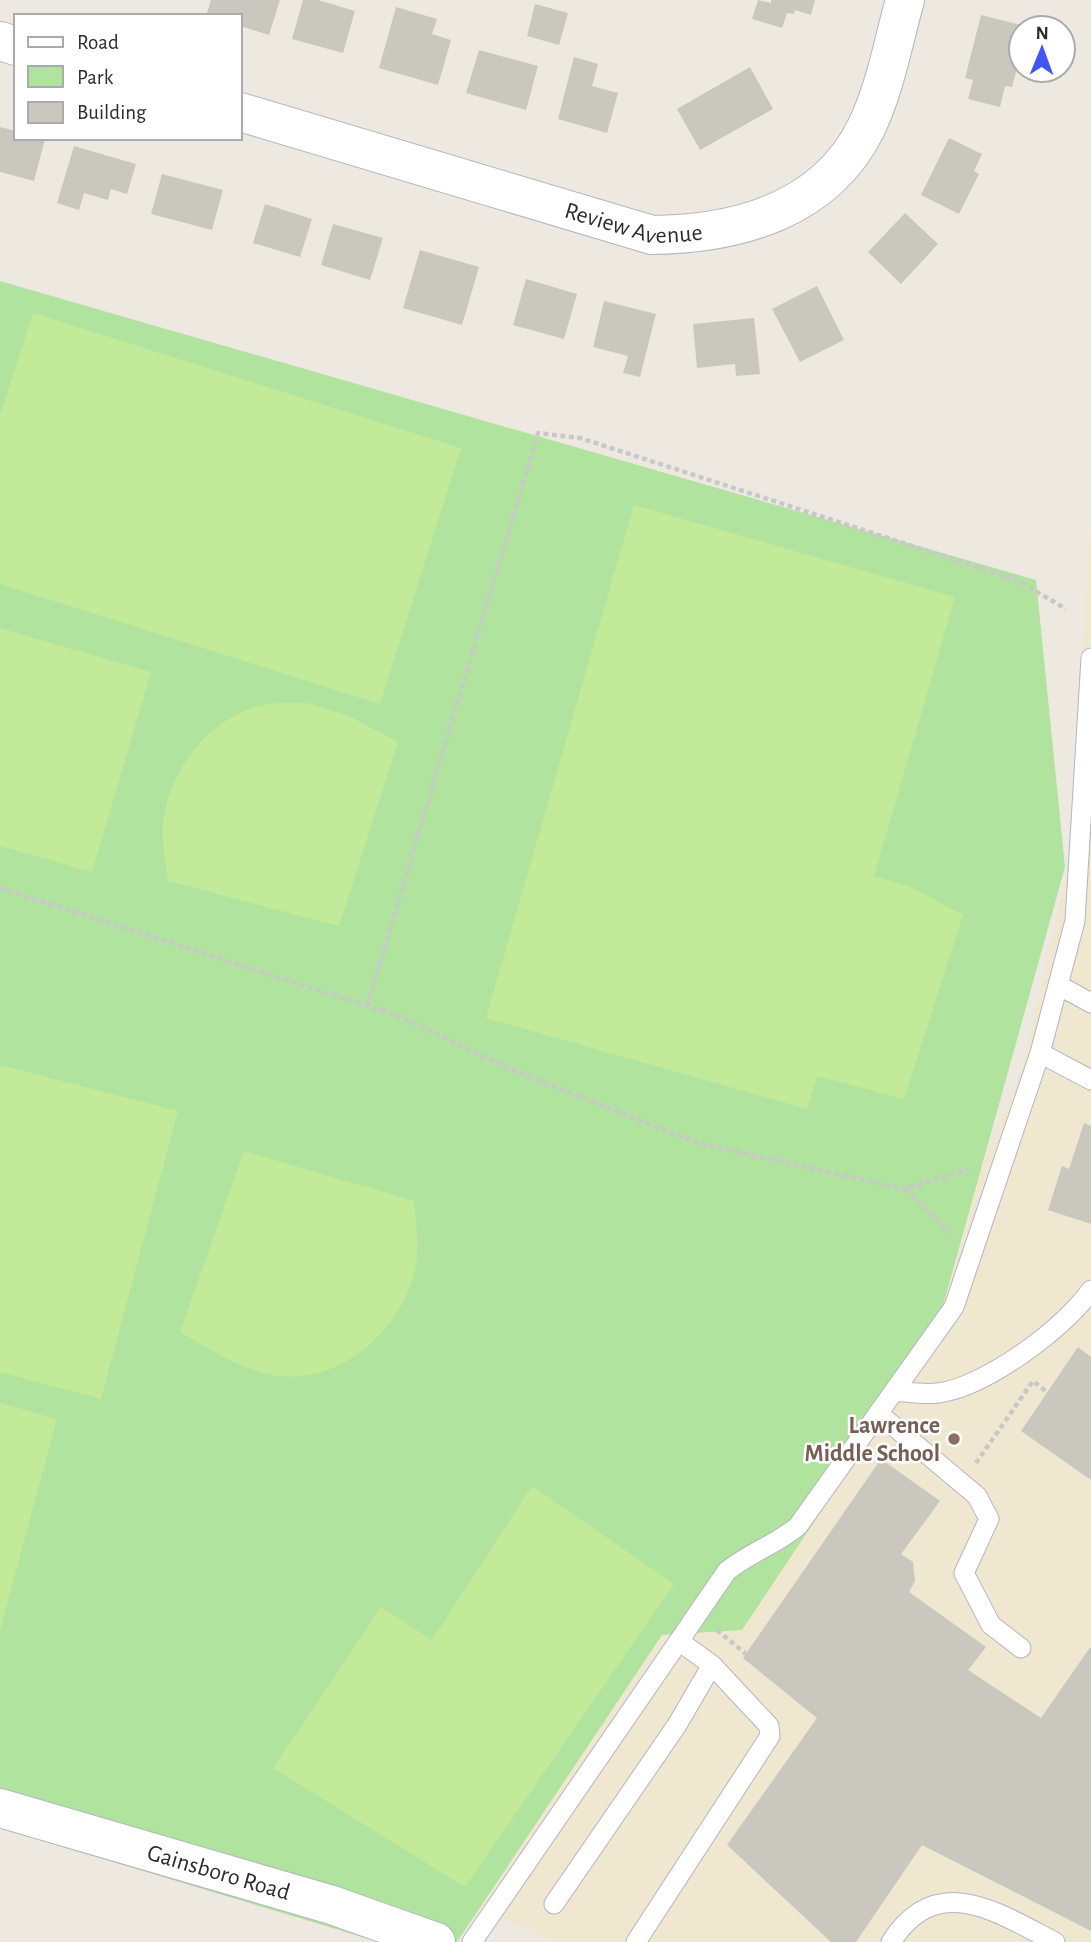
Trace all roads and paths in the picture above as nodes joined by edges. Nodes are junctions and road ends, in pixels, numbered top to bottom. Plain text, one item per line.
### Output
1 (905, 0) edge
2 (242, 113) edge
3 (1066, 610) dead end
4 (1091, 658) edge
5 (1090, 683) edge
6 (1087, 793) edge
7 (1084, 886) edge
8 (0, 888) edge
9 (1058, 985) junction
10 (1091, 1003) edge
11 (367, 1006) junction
12 (1040, 1053) junction
13 (1091, 1080) edge
14 (969, 1169) dead end
15 (905, 1189) junction
16 (950, 1233) dead end
17 (1091, 1290) edge
18 (895, 1391) junction
19 (1047, 1392) dead end
20 (878, 1413) junction
21 (962, 1483) junction
22 (714, 1628) dead end
23 (679, 1641) junction
24 (1021, 1648) dead end
25 (746, 1654) dead end
26 (712, 1665) junction
27 (0, 1808) edge
28 (554, 1904) dead end
29 (436, 1942) edge
30 (472, 1942) edge
31 (636, 1942) edge
32 (891, 1942) edge
33 (1055, 1942) edge

1 - 2 street, Review Avenue
3 - 11 path
4 - 5 lane
5 - 6 lane
6 - 7 lane
7 - 9 lane
8 - 11 path
9 - 10 lane
9 - 12 lane
11 - 15 path
12 - 13 lane
12 - 18 lane
14 - 15 path
15 - 16 path
17 - 18 lane
18 - 20 lane
19 - 21 path
20 - 21 lane
20 - 23 lane
21 - 24 lane
22 - 25 path
23 - 26 lane
23 - 30 lane
26 - 28 lane
26 - 31 lane
27 - 29 street, Gainsboro Road
32 - 33 lane

